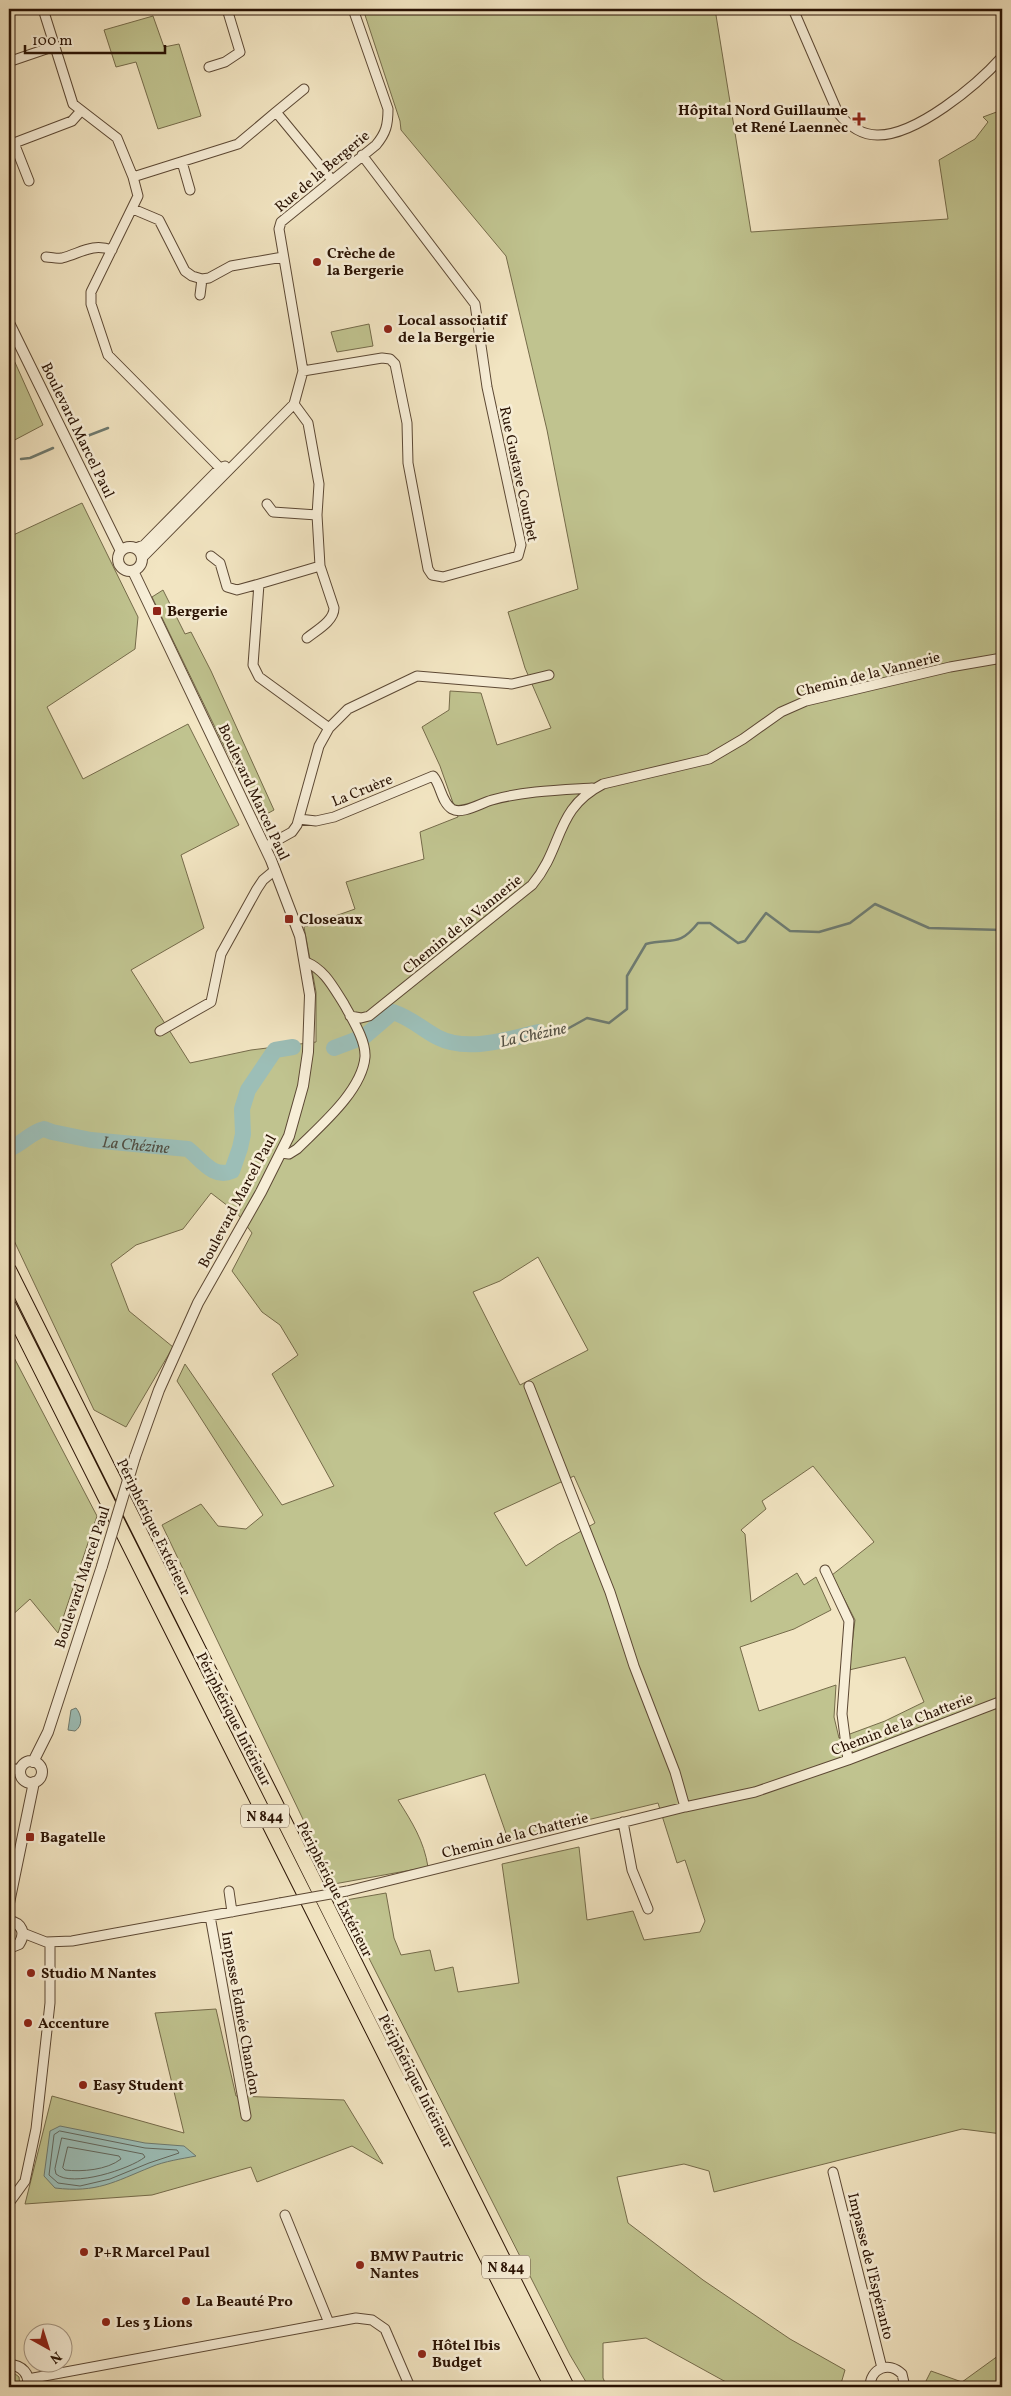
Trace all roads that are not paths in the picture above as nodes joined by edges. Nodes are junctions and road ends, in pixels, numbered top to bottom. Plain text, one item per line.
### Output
1 (43, 9) edge
2 (227, 9) edge
3 (353, 9) edge
4 (793, 9) edge
5 (55, 46) junction
6 (1002, 57) edge
7 (9, 60) edge
8 (209, 67) dead end
9 (304, 89) dead end
10 (80, 112) junction
11 (276, 112) junction
12 (11, 144) edge
13 (362, 155) junction
14 (182, 162) junction
15 (133, 177) junction
16 (332, 180) junction
17 (29, 181) dead end
18 (190, 190) dead end
19 (133, 209) junction
20 (112, 250) junction
21 (46, 257) dead end
22 (283, 257) junction
23 (202, 279) junction
24 (200, 295) dead end
25 (9, 323) edge
26 (303, 371) junction
27 (294, 404) junction
28 (243, 457) junction
29 (220, 468) junction
30 (267, 504) dead end
31 (317, 515) junction
32 (136, 548) junction
33 (120, 551) junction
34 (211, 556) dead end
35 (142, 558) junction
36 (320, 566) junction
37 (133, 571) junction
38 (260, 584) junction
39 (307, 638) dead end
40 (1002, 658) edge
41 (549, 675) dead end
42 (329, 728) junction
43 (596, 788) junction
44 (300, 819) junction
45 (265, 847) junction
46 (275, 870) junction
47 (306, 962) junction
48 (350, 1016) junction
49 (160, 1031) dead end
50 (281, 1153) junction
51 (9, 1270) edge
52 (9, 1306) edge
53 (529, 1386) dead end
54 (825, 1570) dead end
55 (1002, 1701) edge
56 (848, 1760) junction
57 (33, 1762) junction
58 (9, 1768) edge
59 (20, 1770) junction
60 (34, 1782) junction
61 (685, 1807) junction
62 (623, 1822) junction
63 (229, 1891) dead end
64 (9, 1903) edge
65 (648, 1909) dead end
66 (232, 1912) junction
67 (210, 1916) junction
68 (9, 1920) edge
69 (23, 1933) junction
70 (50, 1942) junction
71 (9, 1948) edge
72 (246, 2116) dead end
73 (833, 2172) dead end
74 (9, 2204) edge
75 (285, 2215) dead end
76 (329, 2323) junction
77 (9, 2364) edge
78 (882, 2368) junction
79 (28, 2383) edge
80 (410, 2387) edge
81 (552, 2387) edge
82 (567, 2387) edge
83 (870, 2387) edge
84 (905, 2387) edge

1 - 5 street
2 - 8 street
3 - 13 street, Rue de la Bergerie
4 - 6 street
5 - 7 street
5 - 10 street
9 - 11 street
10 - 12 street
10 - 15 street
11 - 14 street
11 - 16 street
12 - 17 street
13 - 16 street, Rue de la Bergerie
13 - 26 street, Rue Gustave Courbet
14 - 15 street
14 - 18 street
15 - 19 street
16 - 22 street, Rue de la Bergerie
19 - 20 street
19 - 23 street
20 - 21 street
20 - 29 street
22 - 23 street
22 - 26 street, Rue de la Bergerie
23 - 24 street
25 - 33 street, Boulevard Marcel Paul
26 - 27 street, Rue de la Bergerie
27 - 28 street, Rue de la Bergerie
27 - 31 street
28 - 29 street, Rue de la Bergerie
28 - 35 street, Rue de la Bergerie
29 - 32 street, Rue de la Bergerie
30 - 31 street
31 - 36 street
32 - 33 street
32 - 35 street
33 - 37 street
34 - 38 street
35 - 37 street
36 - 38 street
36 - 39 street
37 - 45 street, Boulevard Marcel Paul
38 - 42 street
40 - 43 street, Chemin de la Vannerie
41 - 42 street
42 - 44 street
43 - 44 street, La Cruère
43 - 48 street, Chemin de la Vannerie
44 - 45 street
45 - 46 street, Boulevard Marcel Paul
46 - 47 street, Boulevard Marcel Paul
46 - 49 street
47 - 48 street
47 - 50 street, Boulevard Marcel Paul
48 - 50 street
50 - 57 street, Boulevard Marcel Paul, bridge
51 - 82 highway, Périphérique Extérieur / N 844
52 - 81 highway, Périphérique Intérieur / N 844
53 - 61 street
54 - 56 street
55 - 56 street, Chemin de la Chatterie
56 - 61 street, Chemin de la Chatterie
57 - 59 street
57 - 60 street
58 - 59 street
59 - 60 street
60 - 64 street
61 - 62 street, Chemin de la Chatterie
62 - 65 street
62 - 66 street, Chemin de la Chatterie, bridge
63 - 66 street
66 - 67 street, Chemin de la Chatterie
67 - 70 street, Chemin de la Chatterie
67 - 72 street, Impasse Edmée Chandon
68 - 69 street
69 - 70 street, Chemin de la Chatterie
69 - 71 street
70 - 74 street
73 - 78 street, Impasse de l'Espéranto
75 - 76 street
76 - 79 street
76 - 80 street
77 - 79 street
78 - 83 street
78 - 84 street

